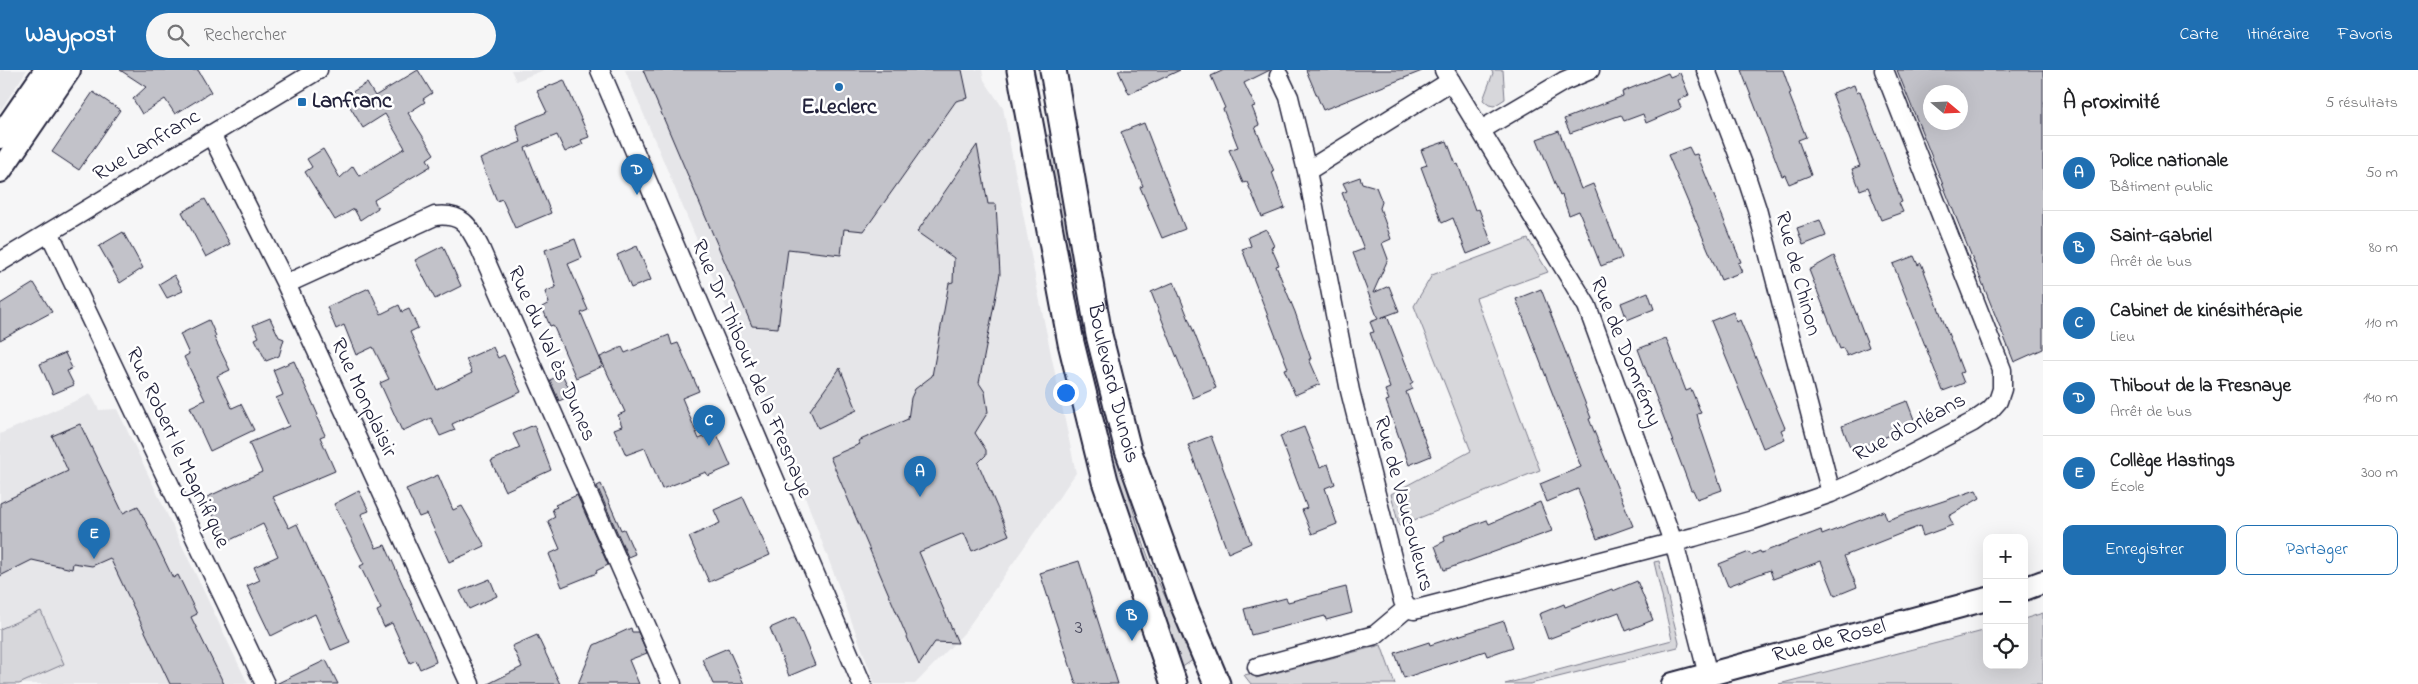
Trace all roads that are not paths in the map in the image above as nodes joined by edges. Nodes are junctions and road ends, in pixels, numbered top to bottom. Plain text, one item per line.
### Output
1 (46, 70) edge
2 (68, 70) edge
3 (318, 70) edge
4 (600, 70) edge
5 (1020, 70) edge
6 (1053, 70) edge
7 (1590, 70) edge
8 (1706, 70) edge
9 (1884, 70) edge
10 (1279, 76) dead end
11 (1447, 76) edge
12 (1481, 130) junction
13 (211, 134) junction
14 (0, 137) edge
15 (0, 171) edge
16 (1307, 171) junction
17 (49, 232) junction
18 (0, 262) edge
19 (286, 284) junction
20 (1832, 493) junction
21 (1673, 542) junction
22 (2043, 582) edge
23 (2028, 587) edge
24 (1983, 600) edge
25 (1407, 608) junction
26 (1258, 667) dead end
27 (1708, 675) junction
28 (265, 684) edge
29 (470, 684) edge
30 (672, 684) edge
31 (862, 684) edge
32 (1174, 684) edge
33 (1217, 684) edge
34 (1672, 684) edge

1 - 14 street
2 - 15 street
3 - 13 street, Rue Lanfranc
4 - 31 street, Rue Dr Thibout de la Fresnaye
5 - 32 main road, Boulevard Dunois
6 - 33 main road, Boulevard Dunois
7 - 12 street
8 - 20 street, Rue de Chinon
9 - 20 street, Rue d'Orléans
10 - 16 street, Rue de Vaucouleurs
11 - 12 street, Rue de Domrémy
11 - 16 street
12 - 21 street, Rue de Domrémy
13 - 17 street, Rue Lanfranc
13 - 19 street, Rue Monplaisir
16 - 25 street, Rue de Vaucouleurs
17 - 18 street, Rue Lanfranc
17 - 28 street, Rue Robert le Magnifique
19 - 29 street, Rue Monplaisir
19 - 30 street, Rue du Val ès Dunes
20 - 21 street, Rue d'Orléans
21 - 25 street, Rue de Vaucouleurs
21 - 27 street, Rue de Domrémy
22 - 23 street
24 - 27 street, Rue de Rosel
25 - 26 street
27 - 34 street, Rue de Rosel

